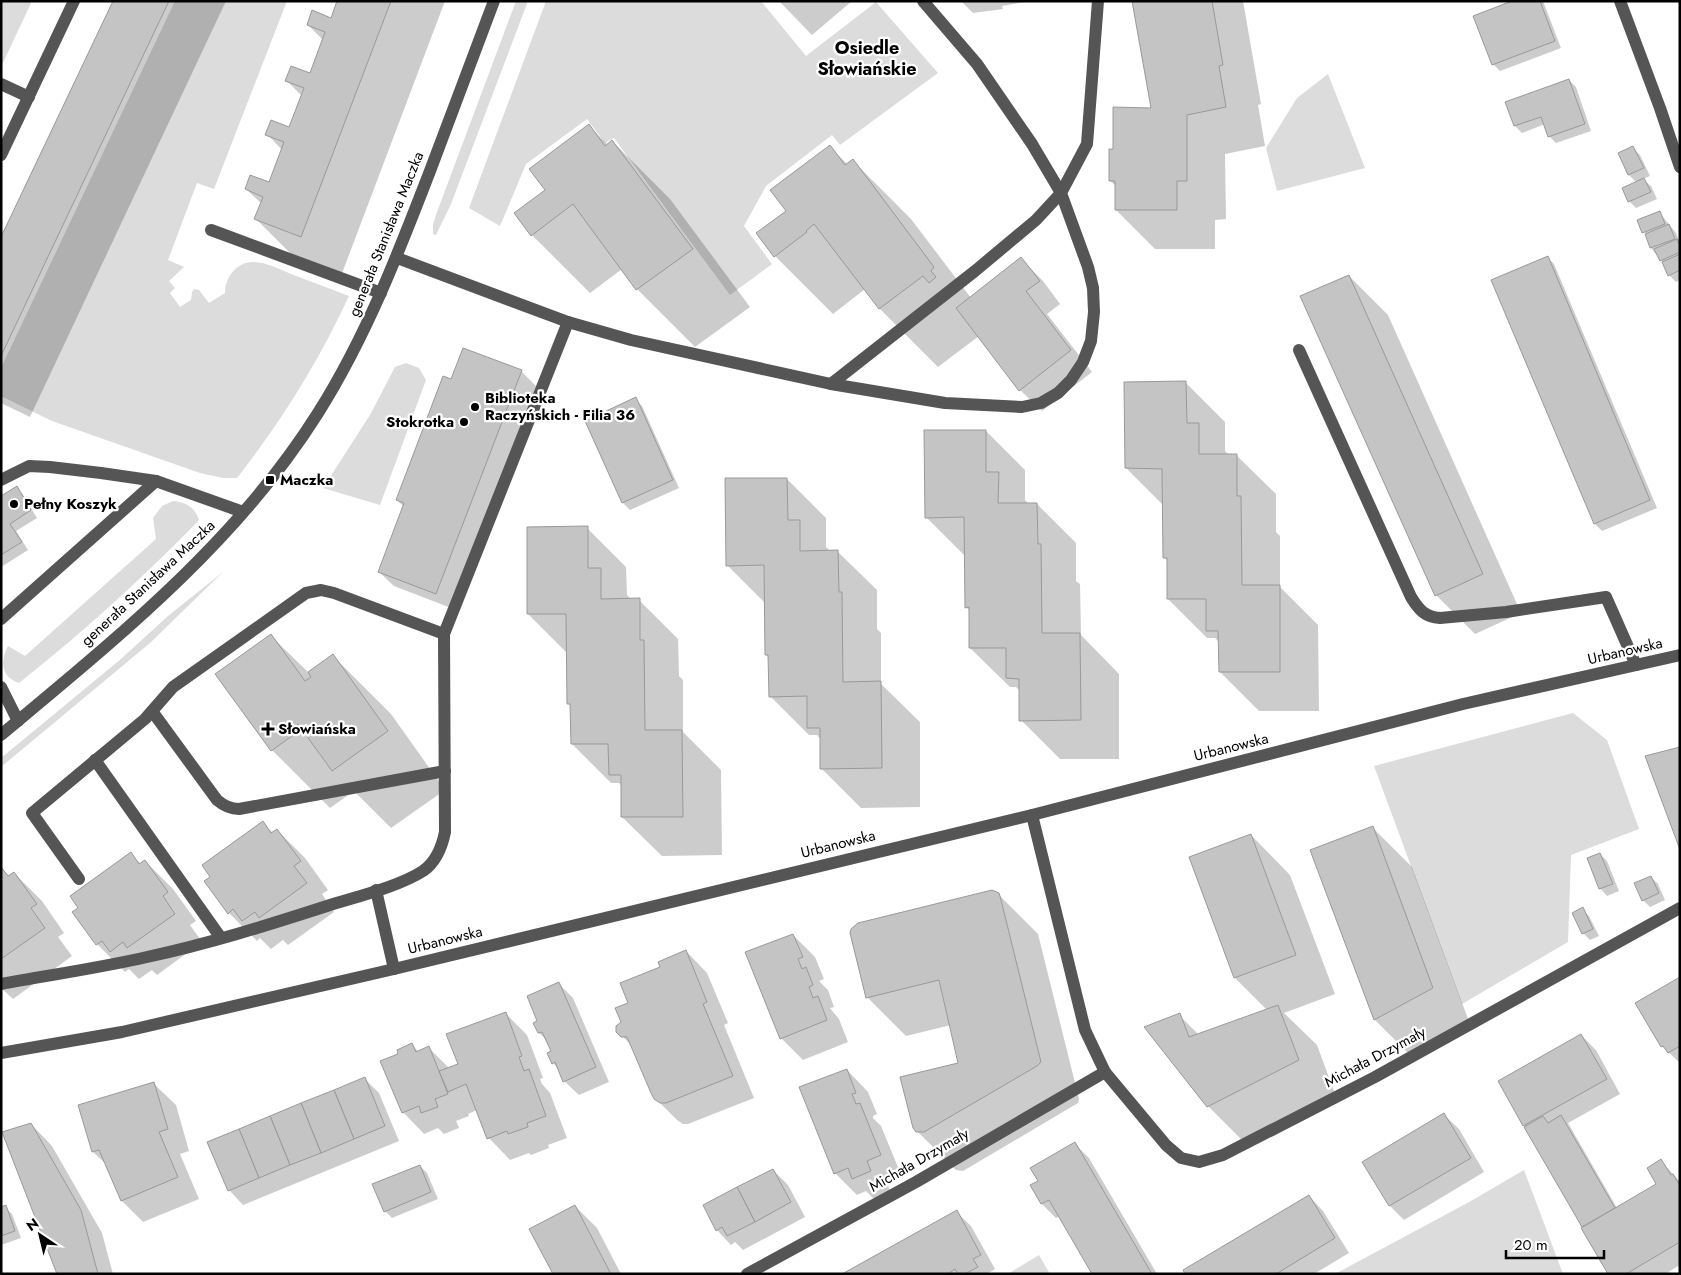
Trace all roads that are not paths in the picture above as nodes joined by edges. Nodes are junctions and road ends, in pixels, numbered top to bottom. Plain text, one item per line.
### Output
1 (74, 1) edge
2 (494, 1) edge
3 (923, 1) edge
4 (1098, 1) edge
5 (1620, 1) edge
6 (1, 84) edge
7 (29, 97) junction
8 (1, 155) edge
9 (1680, 167) edge
10 (1061, 193) junction
11 (210, 230) dead end
12 (397, 258) junction
13 (381, 293) junction
14 (568, 322) junction
15 (1299, 350) dead end
16 (832, 384) junction
17 (1, 480) edge
18 (156, 481) junction
19 (243, 512) junction
20 (1, 618) edge
21 (444, 634) junction
22 (1680, 654) edge
23 (1636, 665) junction
24 (1, 687) edge
25 (152, 711) junction
26 (18, 721) junction
27 (1, 735) edge
28 (95, 760) junction
29 (445, 771) junction
30 (1032, 815) junction
31 (79, 878) dead end
32 (376, 890) junction
33 (1680, 908) edge
34 (221, 938) junction
35 (394, 969) junction
36 (1, 984) edge
37 (1, 1053) edge
38 (1105, 1072) junction
39 (747, 1274) edge

1 - 7 street
2 - 12 street, generała Stanisława Maczka
3 - 10 street
4 - 10 street
5 - 9 street
6 - 7 street
7 - 8 street
10 - 16 street
10 - 16 street
11 - 13 street
12 - 13 street, generała Stanisława Maczka
12 - 14 street
13 - 19 street, generała Stanisława Maczka
14 - 16 street
14 - 21 street
15 - 23 street
17 - 18 street
18 - 19 street
18 - 20 street
19 - 26 street, generała Stanisława Maczka
21 - 25 street
21 - 29 street
22 - 23 street, Urbanowska
23 - 30 street, Urbanowska
24 - 26 street
25 - 28 street
25 - 29 street
26 - 27 street, generała Stanisława Maczka
28 - 31 street
28 - 34 street
29 - 32 street
30 - 35 street, Urbanowska
30 - 38 street, Michała Drzymały
32 - 34 street
32 - 35 street
33 - 38 street, Michała Drzymały
34 - 36 street
35 - 37 street, Urbanowska
38 - 39 street, Michała Drzymały

